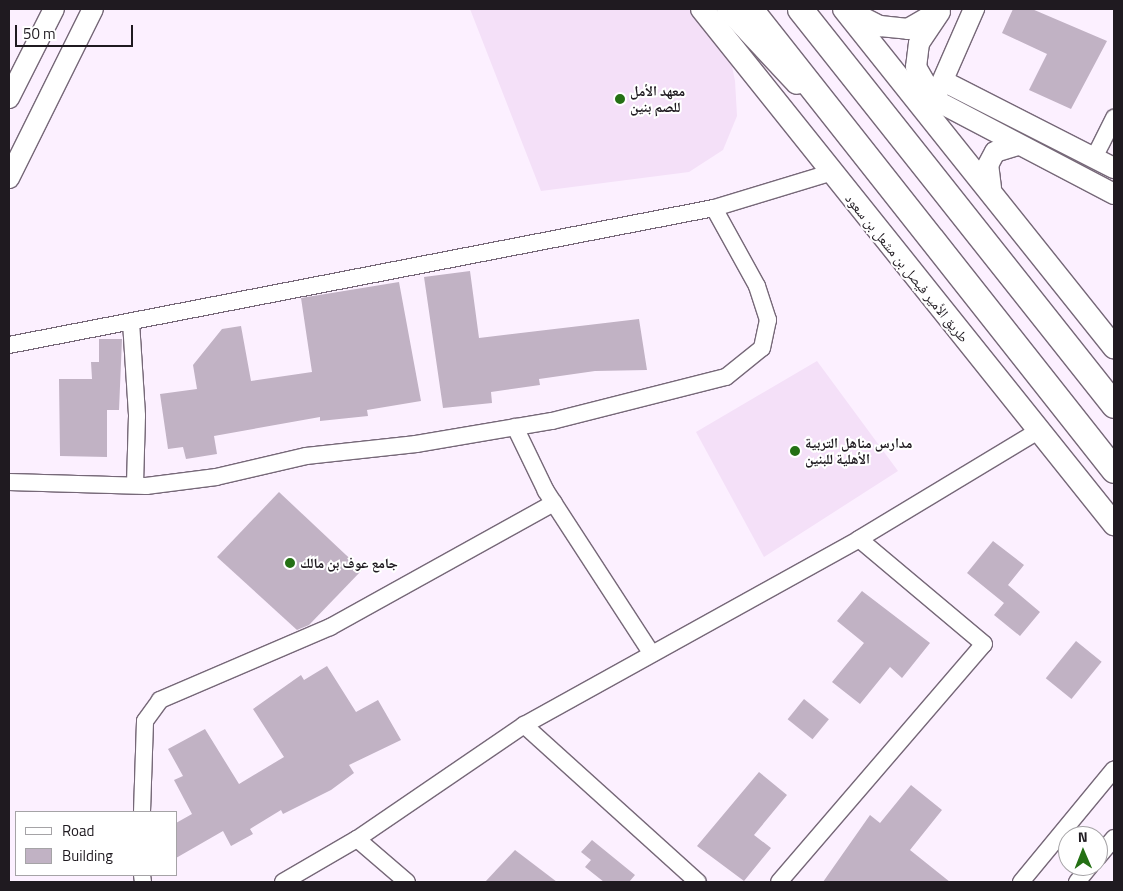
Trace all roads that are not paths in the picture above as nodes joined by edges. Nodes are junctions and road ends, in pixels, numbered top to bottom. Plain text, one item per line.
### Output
1 (54, 9) edge
2 (93, 9) edge
3 (702, 9) edge
4 (728, 9) edge
5 (750, 9) edge
6 (800, 9) edge
7 (816, 9) edge
8 (845, 9) edge
9 (974, 9) edge
10 (940, 10) edge
11 (943, 81) junction
12 (9, 98) edge
13 (932, 106) junction
14 (1114, 118) edge
15 (889, 120) junction
16 (1018, 145) junction
17 (862, 151) junction
18 (1094, 158) junction
19 (1114, 168) edge
20 (829, 173) junction
21 (9, 178) edge
22 (991, 188) junction
23 (1114, 194) edge
24 (714, 208) junction
25 (131, 322) junction
26 (9, 346) edge
27 (1114, 347) edge
28 (1055, 397) junction
29 (1114, 405) edge
30 (515, 427) junction
31 (1040, 430) junction
32 (1114, 470) edge
33 (9, 482) edge
34 (135, 485) junction
35 (1114, 485) edge
36 (554, 503) junction
37 (1114, 524) edge
38 (859, 538) junction
39 (652, 654) junction
40 (524, 725) junction
41 (1114, 769) edge
42 (142, 811) edge
43 (357, 840) junction
44 (283, 882) edge
45 (407, 882) edge
46 (698, 882) edge
47 (779, 882) edge
48 (1020, 882) edge

1 - 12 street
2 - 21 street
3 - 20 main road, طريق الأمير فيصل بن مشعل بن سعود
4 - 17 main road
5 - 17 main road
6 - 15 main road
7 - 15 main road
8 - 10 street
8 - 13 main road
9 - 11 street
10 - 13 street
11 - 13 street
11 - 18 street
13 - 16 street
13 - 22 main road
14 - 18 street
15 - 29 main road
16 - 22 street
16 - 23 street
17 - 28 main road
18 - 19 street
20 - 24 street
20 - 31 main road, طريق الأمير فيصل بن مشعل بن سعود
22 - 27 main road
24 - 25 street
24 - 30 street
25 - 26 street
25 - 34 street
28 - 32 main road
28 - 35 main road
30 - 34 street
30 - 36 street
31 - 37 main road, طريق الأمير فيصل بن مشعل بن سعود
31 - 38 street
33 - 34 street
36 - 39 street
36 - 42 street
38 - 39 street
38 - 47 street
39 - 40 street
40 - 43 street
40 - 46 street
41 - 48 street
43 - 44 street
43 - 45 street

